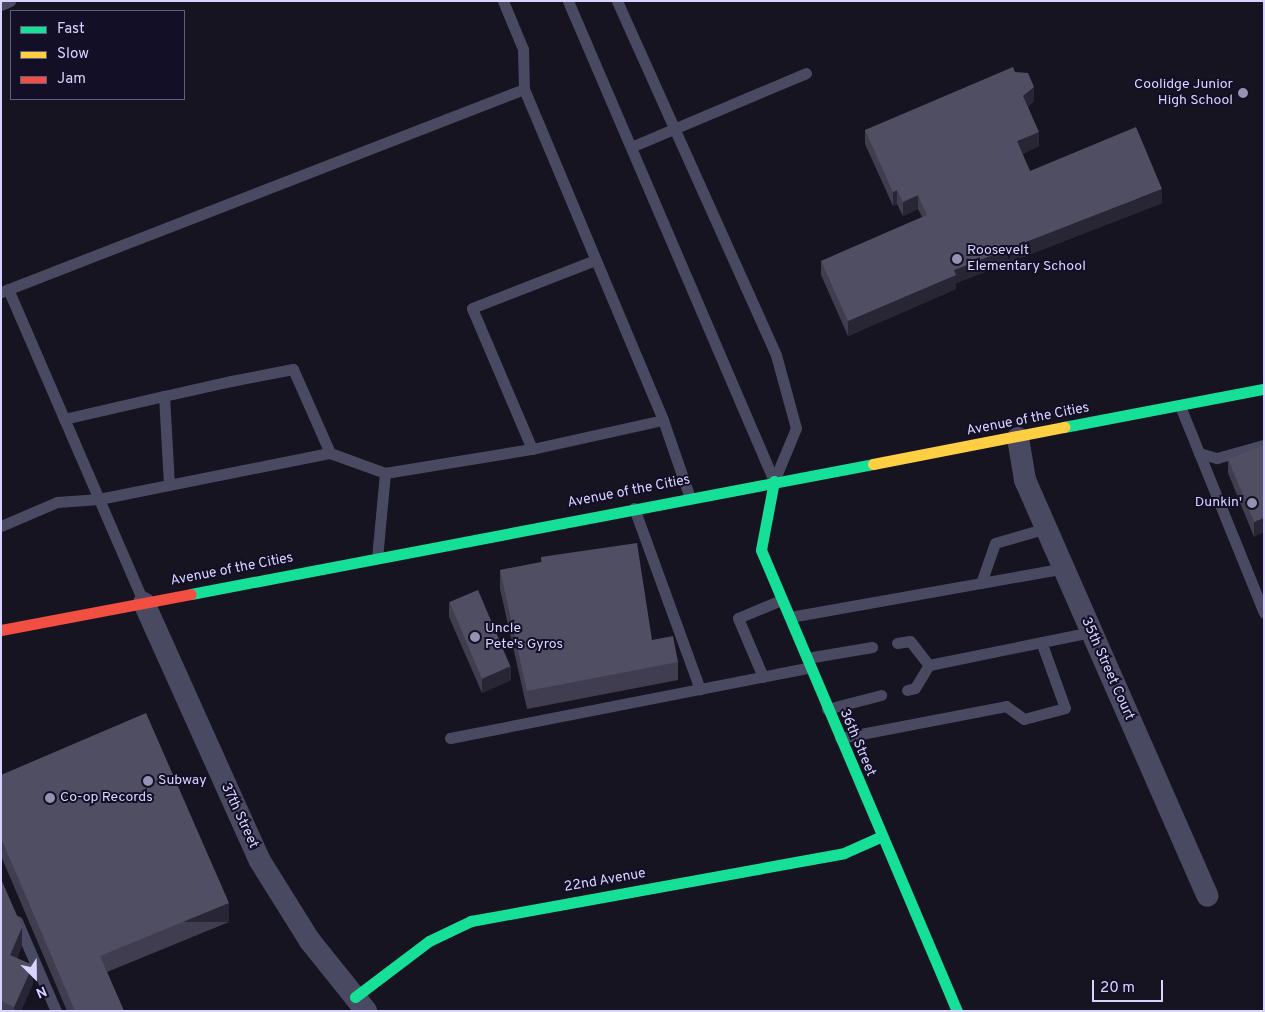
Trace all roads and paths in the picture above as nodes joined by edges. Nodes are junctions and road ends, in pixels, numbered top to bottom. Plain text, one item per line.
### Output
1 (10, 1) edge
2 (503, 1) edge
3 (568, 1) edge
4 (618, 1) edge
5 (1, 5) edge
6 (806, 73) dead end
7 (524, 89) junction
8 (673, 130) junction
9 (631, 147) junction
10 (595, 260) junction
11 (4, 290) edge
12 (1264, 389) edge
13 (164, 396) junction
14 (1180, 406) junction
15 (64, 420) junction
16 (662, 420) junction
17 (1018, 438) junction
18 (1264, 445) edge
19 (532, 449) junction
20 (330, 453) junction
21 (1199, 453) junction
22 (385, 474) junction
23 (774, 481) junction
24 (169, 485) junction
25 (689, 495) junction
26 (99, 499) junction
27 (634, 506) junction
28 (1, 526) edge
29 (1047, 528) junction
30 (378, 558) junction
31 (1064, 568) junction
32 (981, 583) junction
33 (781, 600) junction
34 (144, 603) junction
35 (1264, 613) edge
36 (788, 617) junction
37 (1, 630) edge
38 (1091, 632) junction
39 (897, 643) dead end
40 (1042, 644) junction
41 (872, 647) dead end
42 (806, 663) junction
43 (929, 665) junction
44 (763, 677) junction
45 (700, 689) junction
46 (907, 690) dead end
47 (881, 695) dead end
48 (826, 709) junction
49 (450, 738) dead end
50 (839, 739) junction
51 (880, 837) junction
52 (1208, 896) dead end
53 (13, 912) edge
54 (361, 1004) edge
55 (56, 1011) edge
56 (956, 1011) edge

1 - 5 lane
2 - 7 lane
3 - 9 lane
4 - 8 lane
6 - 8 lane
7 - 10 lane
7 - 11 lane
8 - 9 lane
8 - 23 lane
9 - 23 lane
10 - 16 lane
10 - 19 lane
11 - 15 lane
12 - 14 main road, Avenue of the Cities
13 - 15 lane
13 - 20 lane
13 - 24 lane
14 - 17 main road, Avenue of the Cities
14 - 21 lane
15 - 26 lane
16 - 19 lane
16 - 25 lane
17 - 23 main road, Avenue of the Cities
17 - 29 street, 35th Street Court
18 - 21 lane
19 - 22 lane
20 - 22 lane
20 - 24 lane
21 - 35 lane
22 - 30 lane
23 - 25 main road, Avenue of the Cities
23 - 33 main road, 36th Street
24 - 26 lane
25 - 27 main road, Avenue of the Cities
26 - 28 lane
26 - 34 lane
27 - 30 main road, Avenue of the Cities
27 - 45 lane
29 - 31 street, 35th Street Court
29 - 32 lane
30 - 34 main road, Avenue of the Cities
31 - 32 lane
31 - 38 street, 35th Street Court
32 - 36 lane
33 - 36 main road, 36th Street
33 - 44 lane
34 - 37 main road, Avenue of the Cities
34 - 54 street, 37th Street
36 - 42 main road, 36th Street
38 - 40 lane
38 - 52 street, 35th Street Court
39 - 43 lane
40 - 43 lane
40 - 50 lane
41 - 42 lane
42 - 44 lane
42 - 48 main road, 36th Street
43 - 46 lane
44 - 45 lane
45 - 49 lane
47 - 48 lane
48 - 50 main road, 36th Street
50 - 51 main road, 36th Street
51 - 54 main road, 22nd Avenue
51 - 56 main road, 36th Street
53 - 55 lane

